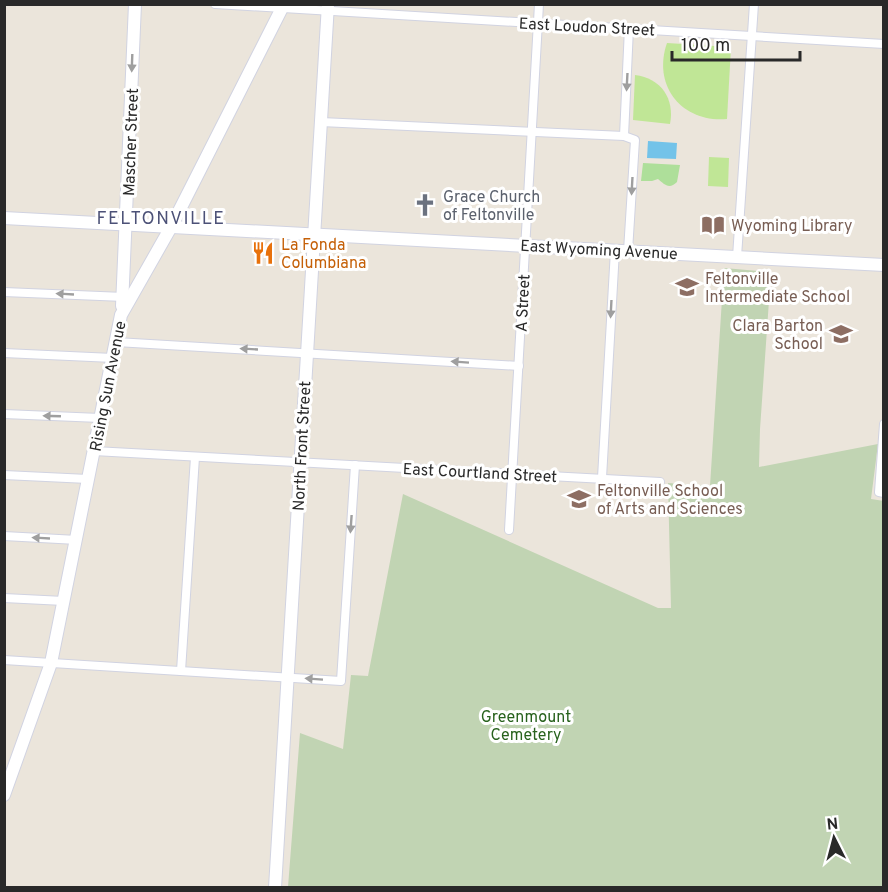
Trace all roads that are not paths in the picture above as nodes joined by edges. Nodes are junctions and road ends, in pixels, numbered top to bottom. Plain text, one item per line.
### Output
1 (135, 4) edge
2 (215, 4) edge
3 (539, 4) edge
4 (754, 4) edge
5 (256, 6) edge
6 (283, 7) edge
7 (328, 8) edge
8 (537, 24) junction
9 (629, 28) junction
10 (753, 35) junction
11 (884, 44) edge
12 (321, 122) junction
13 (532, 132) junction
14 (624, 136) junction
15 (4, 218) edge
16 (127, 224) junction
17 (171, 226) junction
18 (314, 234) junction
19 (525, 246) junction
20 (615, 250) junction
21 (628, 251) junction
22 (737, 256) junction
23 (884, 265) edge
24 (4, 291) edge
25 (124, 297) junction
26 (121, 315) junction
27 (116, 342) junction
28 (307, 352) junction
29 (4, 353) edge
30 (113, 358) junction
31 (519, 366) junction
32 (4, 414) edge
33 (100, 418) junction
34 (884, 424) edge
35 (94, 451) junction
36 (195, 457) junction
37 (300, 462) junction
38 (355, 465) junction
39 (513, 474) junction
40 (4, 475) edge
41 (602, 478) junction
42 (88, 479) junction
43 (660, 482) dead end
44 (881, 492) edge
45 (509, 530) dead end
46 (4, 536) edge
47 (76, 540) junction
48 (4, 598) edge
49 (64, 601) junction
50 (4, 660) edge
51 (51, 663) junction
52 (180, 671) junction
53 (288, 677) junction
54 (4, 795) edge
55 (275, 888) edge

1 -> 16 street, Mascher Street
2 - 5 street, East Loudon Street
3 - 8 street, A Street
4 - 10 street
5 - 6 street, East Loudon Street
6 - 7 street, East Loudon Street
6 - 17 street, Rising Sun Avenue
7 - 8 street, East Loudon Street
7 - 12 street, North Front Street
8 - 9 street, East Loudon Street
8 - 13 street, A Street
9 - 10 street, East Loudon Street
9 -> 14 street
10 - 11 street, East Loudon Street
10 - 22 street
12 - 13 street
12 - 18 street, North Front Street
13 - 14 street
13 - 19 street, A Street
14 -> 21 street
15 - 16 street, East Wyoming Avenue
16 - 17 street, East Wyoming Avenue
16 - 25 street, Mascher Street
17 - 18 street, East Wyoming Avenue
17 - 26 street, Rising Sun Avenue
18 - 19 street, East Wyoming Avenue
18 - 28 street, North Front Street
19 - 20 street, East Wyoming Avenue
19 - 31 street, A Street
20 - 21 street, East Wyoming Avenue
20 -> 41 street
21 - 22 street, East Wyoming Avenue
22 - 23 street, East Wyoming Avenue
25 -> 24 street
25 - 26 street, Mascher Street
26 - 27 street, Rising Sun Avenue
28 -> 27 street
27 - 30 street, Rising Sun Avenue
31 -> 28 street
28 - 37 street, North Front Street
29 - 30 street
30 - 33 street, Rising Sun Avenue
31 - 39 street, A Street
33 -> 32 street
33 - 35 street, Rising Sun Avenue
34 - 44 street
35 - 36 street, East Courtland Street
35 - 42 street, Rising Sun Avenue
36 - 37 street, East Courtland Street
36 - 52 street
37 - 38 street, East Courtland Street
37 - 53 street, North Front Street
38 - 39 street, East Courtland Street
38 -> 53 street
39 - 41 street, East Courtland Street
39 - 45 street, A Street
40 - 42 street
41 - 43 street, East Courtland Street
42 - 47 street, Rising Sun Avenue
47 -> 46 street
47 - 49 street, Rising Sun Avenue
48 - 49 street
49 - 51 street, Rising Sun Avenue
50 - 51 street
51 - 52 street
51 - 54 street, Rising Sun Avenue
52 - 53 street
53 - 55 street, North Front Street

